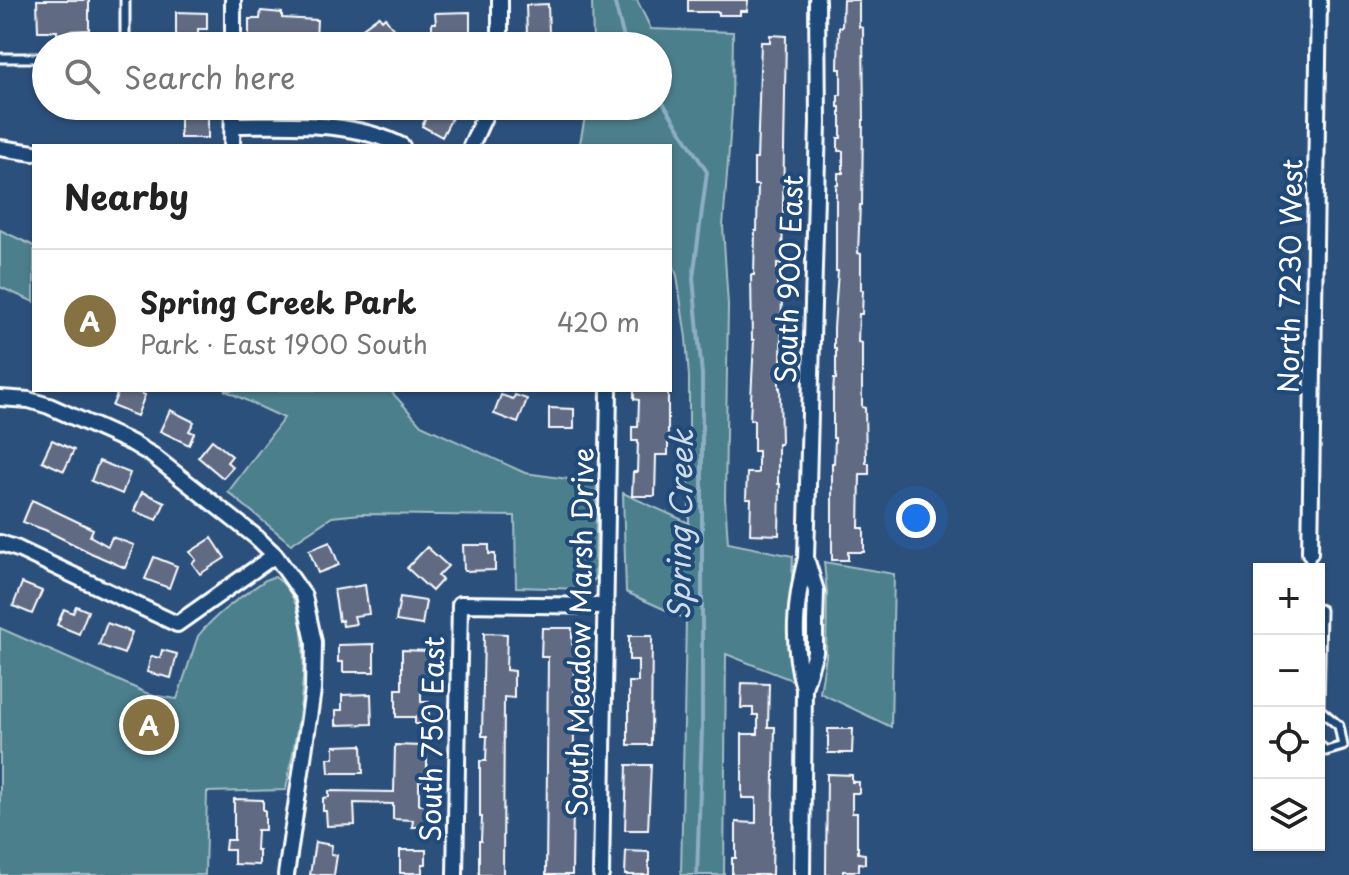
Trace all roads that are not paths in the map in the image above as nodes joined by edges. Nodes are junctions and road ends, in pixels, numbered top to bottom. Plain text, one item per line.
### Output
1 (125, 0) edge
2 (233, 0) edge
3 (500, 0) edge
4 (817, 0) edge
5 (1319, 0) edge
6 (125, 32) edge
7 (233, 32) edge
8 (500, 32) edge
9 (0, 58) edge
10 (32, 58) edge
11 (233, 120) edge
12 (483, 120) edge
13 (233, 125) junction
14 (232, 144) edge
15 (398, 144) edge
16 (472, 144) edge
17 (0, 148) edge
18 (32, 153) edge
19 (609, 392) edge
20 (0, 398) edge
21 (0, 543) edge
22 (1310, 553) joint
23 (275, 555) junction
24 (1310, 563) edge
25 (606, 606) junction
26 (1321, 635) edge
27 (1319, 707) edge
28 (1325, 715) edge
29 (1325, 750) edge
30 (286, 875) edge
31 (455, 875) edge
32 (601, 875) edge
33 (802, 875) edge

1 - 6 lane
2 - 7 street
3 - 8 street
4 - 33 street, South 900 East
5 - 22 street, North 7230 West
9 - 10 lane
11 - 13 street
12 - 16 street
13 - 14 street
13 - 15 street
17 - 18 street
19 - 25 street, South Meadow Marsh Drive
20 - 23 street
21 - 23 street
22 - 24 lane
23 - 30 street
25 - 31 street, South 750 East
25 - 32 street, South Meadow Marsh Drive
26 - 27 lane
28 - 29 lane

